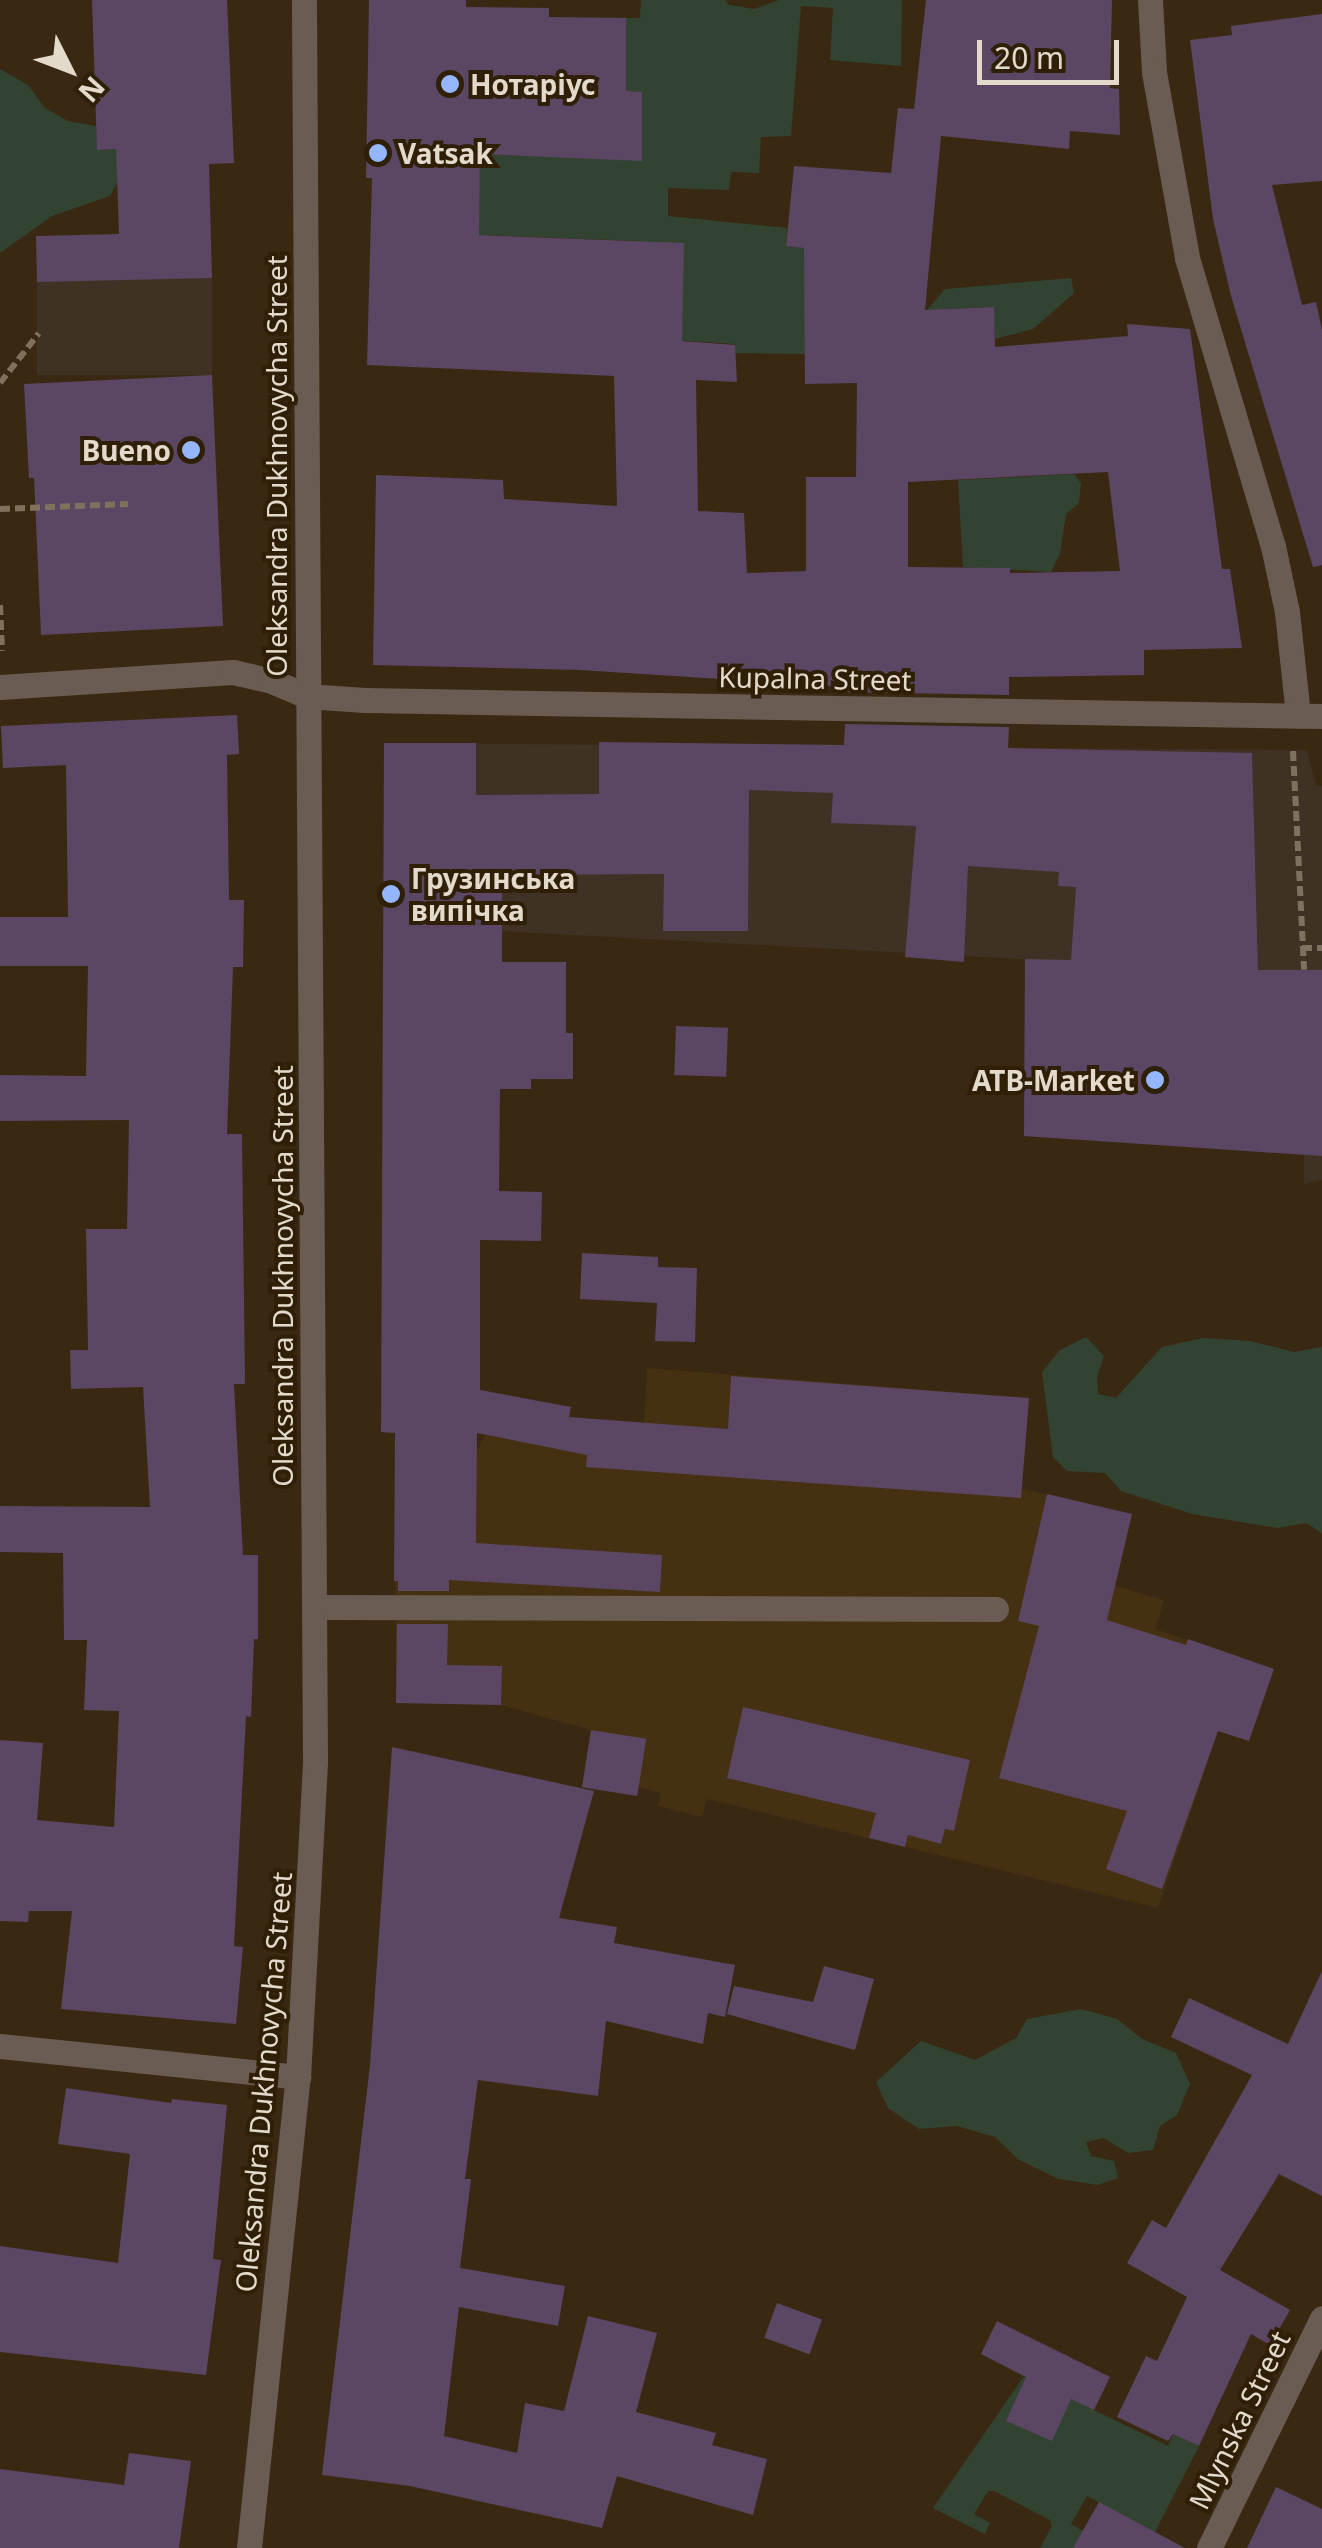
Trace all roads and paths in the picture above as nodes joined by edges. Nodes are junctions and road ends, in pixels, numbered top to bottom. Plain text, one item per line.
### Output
1 (304, 0) edge
2 (1150, 0) edge
3 (39, 333) dead end
4 (0, 382) edge
5 (128, 504) dead end
6 (0, 509) edge
7 (0, 605) edge
8 (2, 657) edge
9 (0, 687) edge
10 (307, 696) junction
11 (1310, 716) edge
12 (1293, 750) dead end
13 (1302, 948) junction
14 (1322, 948) edge
15 (1304, 970) dead end
16 (314, 1607) junction
17 (996, 1609) dead end
18 (0, 2046) edge
19 (298, 2077) junction
20 (1322, 2318) edge
21 (249, 2548) edge
22 (1209, 2548) edge

1 - 10 street, Oleksandra Dukhnovycha Street
2 - 11 street
3 - 4 path
5 - 6 path
7 - 8 path
9 - 10 street, Kupalna Street
10 - 11 street, Kupalna Street
10 - 16 street, Oleksandra Dukhnovycha Street
12 - 13 path
13 - 14 path
13 - 15 path
16 - 17 street
16 - 19 street, Oleksandra Dukhnovycha Street
18 - 19 street
19 - 21 street, Oleksandra Dukhnovycha Street
20 - 22 street, Mlynska Street

